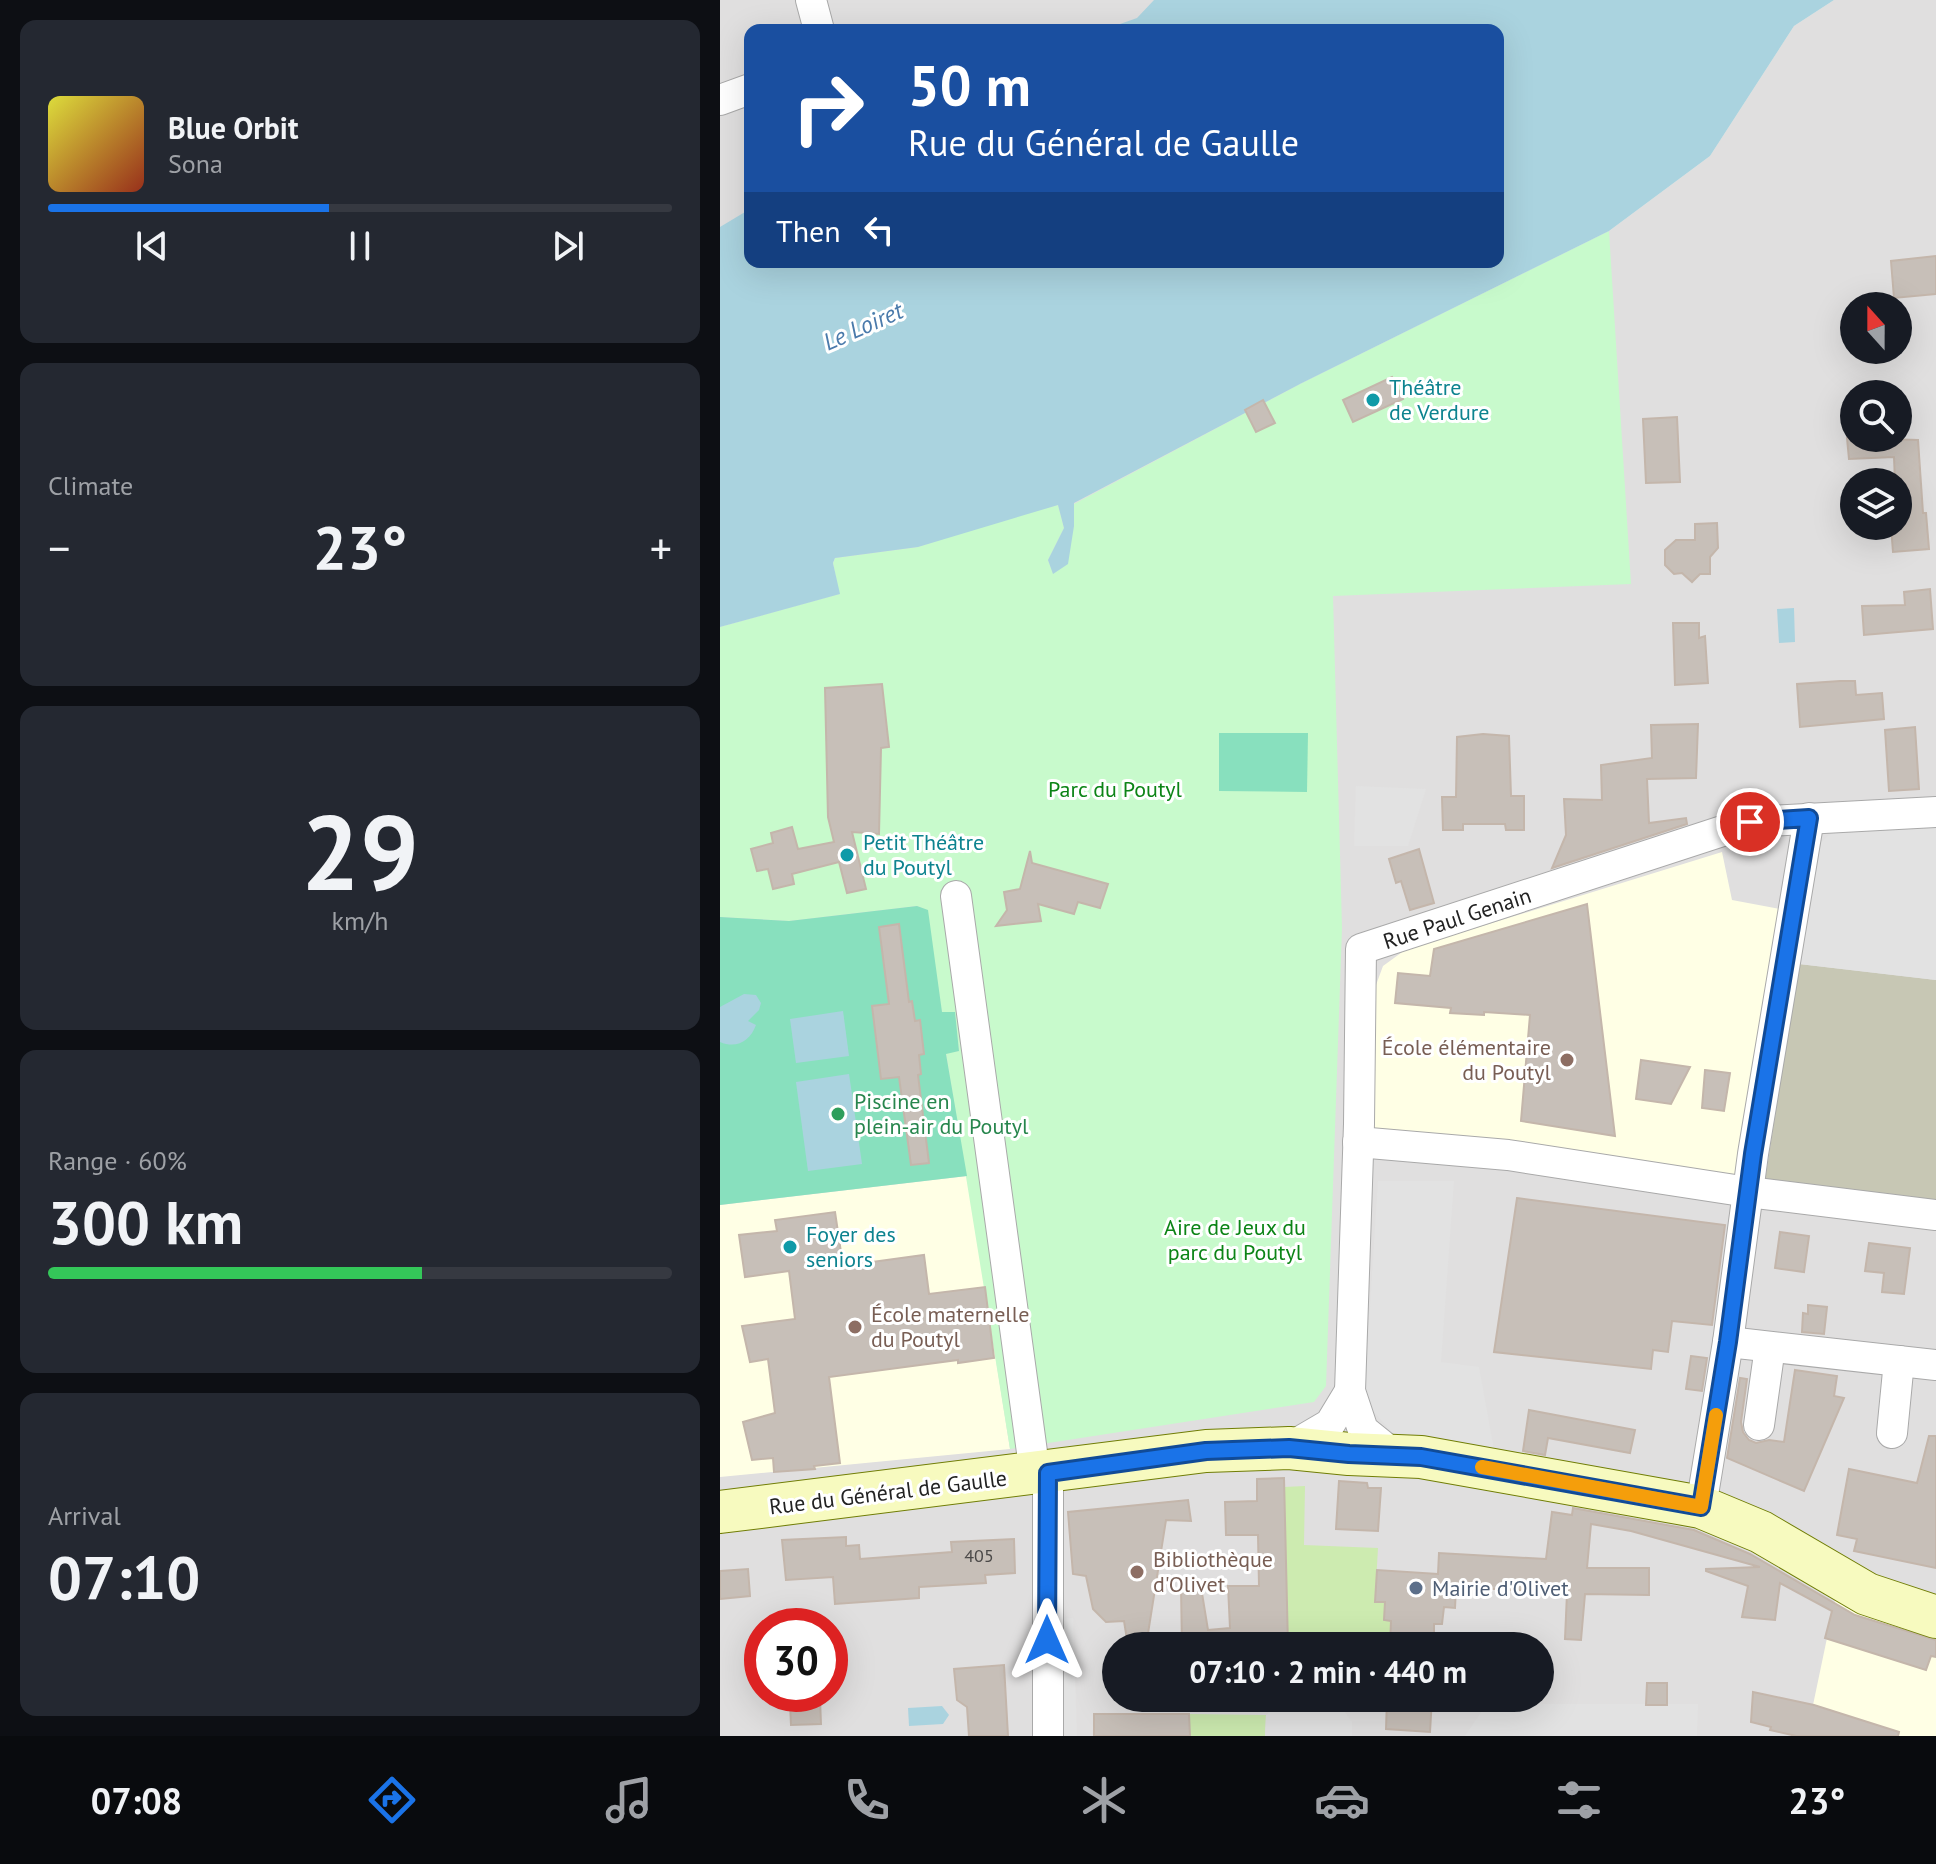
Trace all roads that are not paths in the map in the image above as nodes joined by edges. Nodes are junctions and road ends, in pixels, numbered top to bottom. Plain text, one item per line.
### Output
1 (811, 0) edge
2 (817, 24) edge
3 (744, 91) edge
4 (720, 100) edge
5 (1936, 812) edge
6 (1809, 818) junction
7 (956, 896) dead end
8 (1358, 1142) junction
9 (1748, 1192) junction
10 (1936, 1215) edge
11 (1728, 1342) junction
12 (1770, 1347) junction
13 (1899, 1361) junction
14 (1936, 1365) edge
15 (1350, 1391) junction
16 (1759, 1425) dead end
17 (1892, 1433) dead end
18 (1289, 1448) junction
19 (1394, 1455) junction
20 (1042, 1473) junction
21 (1701, 1507) junction
22 (720, 1512) edge
23 (1936, 1617) edge
24 (1048, 1736) edge

1 - 2 street
3 - 4 street
5 - 6 street, Rue Paul Genain
6 - 8 street, Rue Paul Genain
6 - 9 street
7 - 20 street
8 - 9 street
8 - 15 street, Rue Paul Genain
9 - 10 street
9 - 11 street
11 - 12 street
11 - 21 street
12 - 13 street
12 - 16 street
13 - 14 street
13 - 17 street
15 - 18 street
15 - 19 street, Rue Paul Genain
18 - 19 main road, Rue du Général de Gaulle
18 - 20 main road, Rue du Général de Gaulle
19 - 21 main road, Rue du Général de Gaulle
20 - 22 main road, Rue du Général de Gaulle
20 - 24 street
21 - 23 main road, Rue du Général de Gaulle

